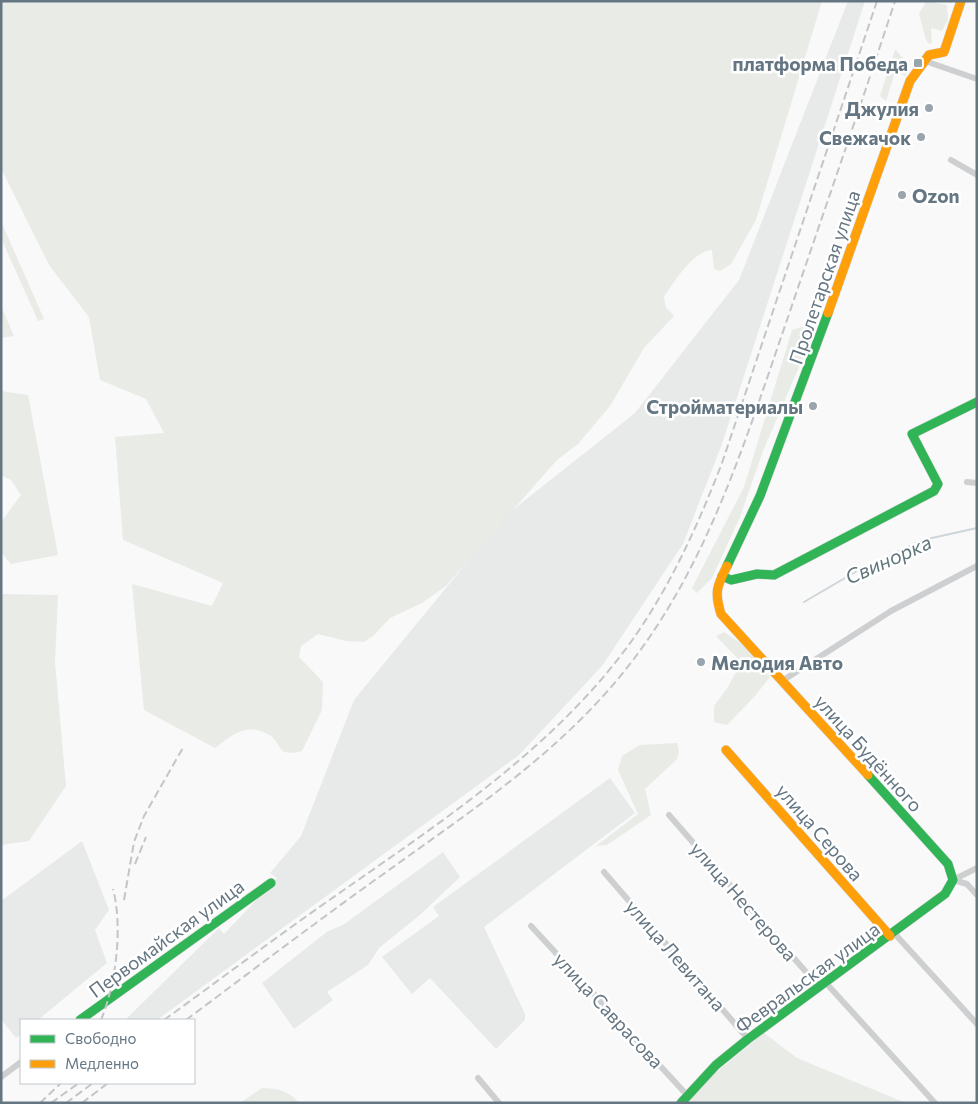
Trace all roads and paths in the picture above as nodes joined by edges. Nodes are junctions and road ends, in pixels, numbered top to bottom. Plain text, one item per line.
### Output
1 (961, 1) edge
2 (925, 61) junction
3 (977, 79) edge
4 (952, 160) dead end
5 (977, 175) edge
6 (977, 402) edge
7 (967, 482) dead end
8 (977, 483) edge
9 (977, 566) edge
10 (722, 576) junction
11 (782, 681) junction
12 (726, 750) dead end
13 (669, 815) dead end
14 (977, 868) edge
15 (604, 872) dead end
16 (953, 880) junction
17 (271, 883) dead end
18 (977, 895) edge
19 (531, 926) dead end
20 (892, 934) junction
21 (823, 985) junction
22 (81, 1019) edge
23 (977, 1024) edge
24 (748, 1039) junction
25 (20, 1063) edge
26 (1, 1077) edge
27 (478, 1078) dead end
28 (687, 1095) junction
29 (499, 1103) edge
30 (681, 1103) edge
31 (935, 1103) edge

1 - 2 main road, Пролетарская улица
2 - 3 street
2 - 10 main road, Пролетарская улица
4 - 5 street
6 - 10 main road
7 - 8 street
9 - 11 street
10 - 11 main road, улица Будённого
11 - 16 main road, улица Будённого
12 - 20 main road, улица Серова
13 - 21 street, улица Нестерова
14 - 16 street
15 - 24 street, улица Левитана
16 - 18 street
16 - 20 main road, Февральская улица
17 - 22 main road, Первомайская улица
19 - 28 street, улица Саврасова
20 - 21 main road, Февральская улица
20 - 23 street, улица Серова
21 - 24 main road, Февральская улица
21 - 31 street, улица Нестерова
24 - 28 main road, Февральская улица
25 - 26 street
27 - 29 street
28 - 30 main road, Февральская улица

